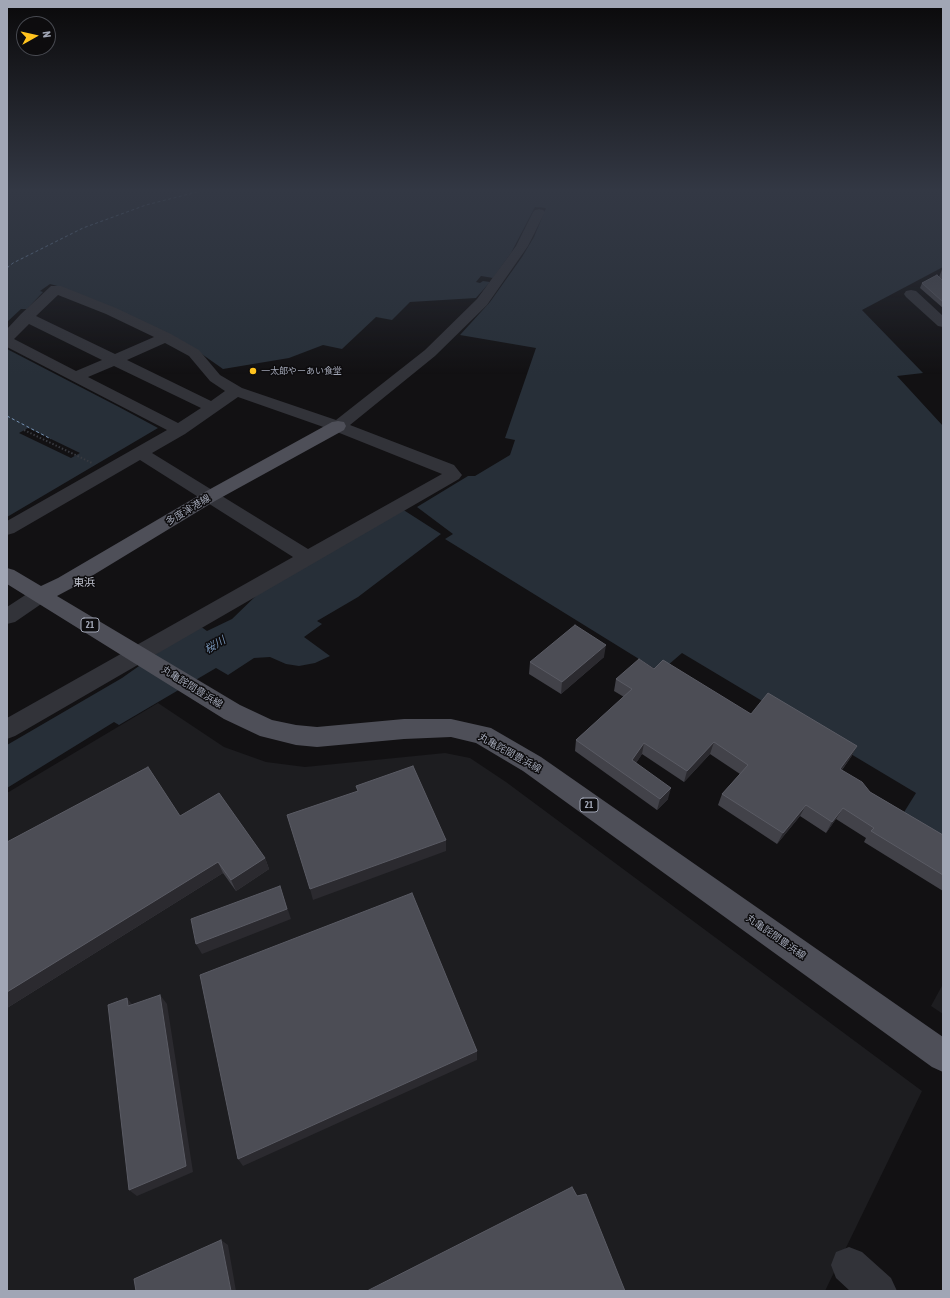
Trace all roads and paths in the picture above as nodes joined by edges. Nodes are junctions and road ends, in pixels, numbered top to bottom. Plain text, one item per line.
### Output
1 (517, 253) edge
2 (911, 294) dead end
3 (26, 317) junction
4 (943, 324) edge
5 (166, 336) junction
6 (7, 337) edge
7 (7, 341) edge
8 (115, 360) junction
9 (76, 377) junction
10 (236, 391) junction
11 (212, 408) junction
12 (338, 426) junction
13 (24, 430) dead end
14 (179, 430) junction
15 (139, 452) junction
16 (93, 464) dead end
17 (209, 497) junction
18 (7, 530) edge
19 (309, 558) junction
20 (7, 575) edge
21 (40, 595) junction
22 (7, 617) edge
23 (140, 655) junction
24 (7, 729) edge
25 (943, 1056) edge
26 (849, 1265) dead end
27 (878, 1291) edge

1 - 12 street
2 - 4 street
3 - 5 street
3 - 6 street
3 - 8 street
5 - 8 street
5 - 10 street
7 - 9 street
8 - 9 street
8 - 11 street
9 - 14 street
10 - 11 street
10 - 12 street
11 - 14 street
12 - 17 main road, 多度津港線
12 - 19 street
13 - 16 path
14 - 15 street
15 - 17 street
15 - 18 street
17 - 19 street
17 - 21 main road, 多度津港線
19 - 23 street
20 - 21 main road, 丸亀詫間豊浜線 / 21
21 - 22 street
21 - 23 main road, 丸亀詫間豊浜線 / 21
23 - 24 street
23 - 25 main road, 丸亀詫間豊浜線 / 21
26 - 27 street

